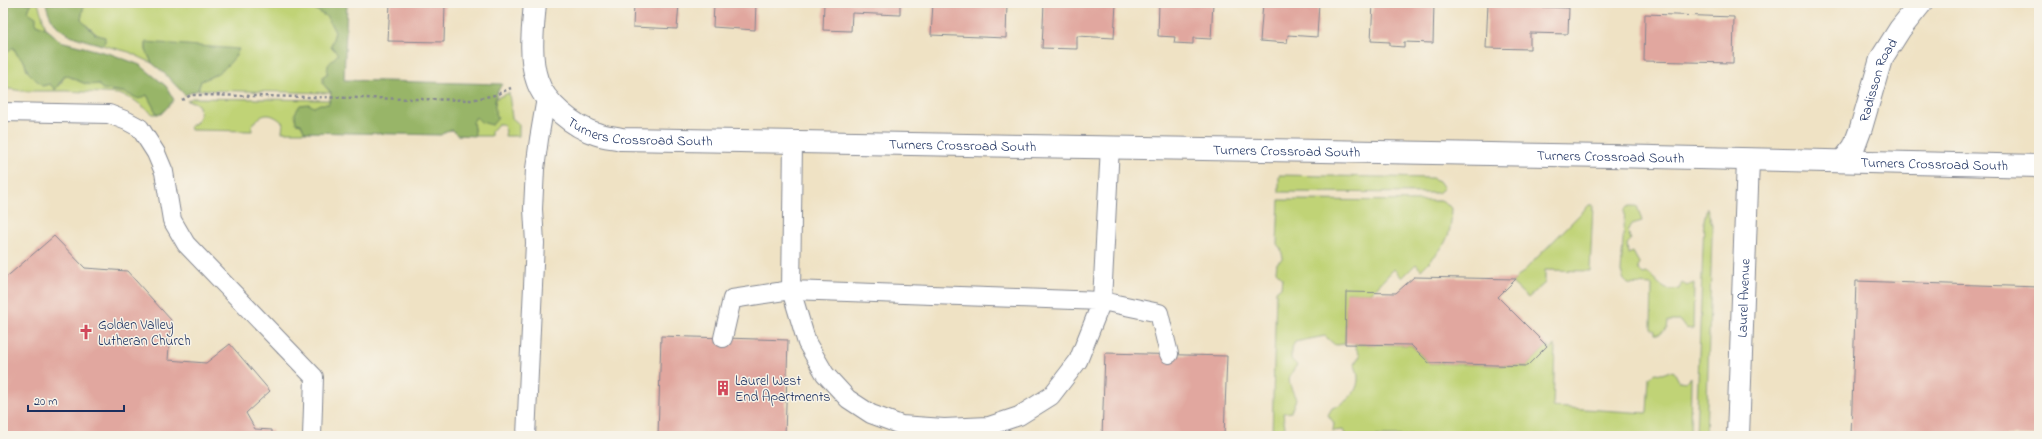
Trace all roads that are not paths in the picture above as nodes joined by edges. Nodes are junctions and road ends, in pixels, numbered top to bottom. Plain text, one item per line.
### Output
1 (535, 3) edge
2 (1922, 3) edge
3 (546, 98) junction
4 (3, 112) edge
5 (793, 142) junction
6 (1110, 146) junction
7 (1748, 160) junction
8 (1843, 161) junction
9 (2039, 166) edge
10 (791, 290) junction
11 (1102, 301) junction
12 (722, 338) dead end
13 (1169, 354) dead end
14 (312, 436) edge
15 (526, 436) edge
16 (1738, 436) edge

1 - 3 street
2 - 8 street, Radisson Road
3 - 5 street, Turners Crossroad South
3 - 15 lane
4 - 14 lane
5 - 6 street, Turners Crossroad South
5 - 10 lane
6 - 7 street, Turners Crossroad South
6 - 11 lane
7 - 8 street, Turners Crossroad South
7 - 16 street, Laurel Avenue
8 - 9 street, Turners Crossroad South
10 - 11 lane
10 - 11 lane
10 - 12 lane
11 - 13 lane

